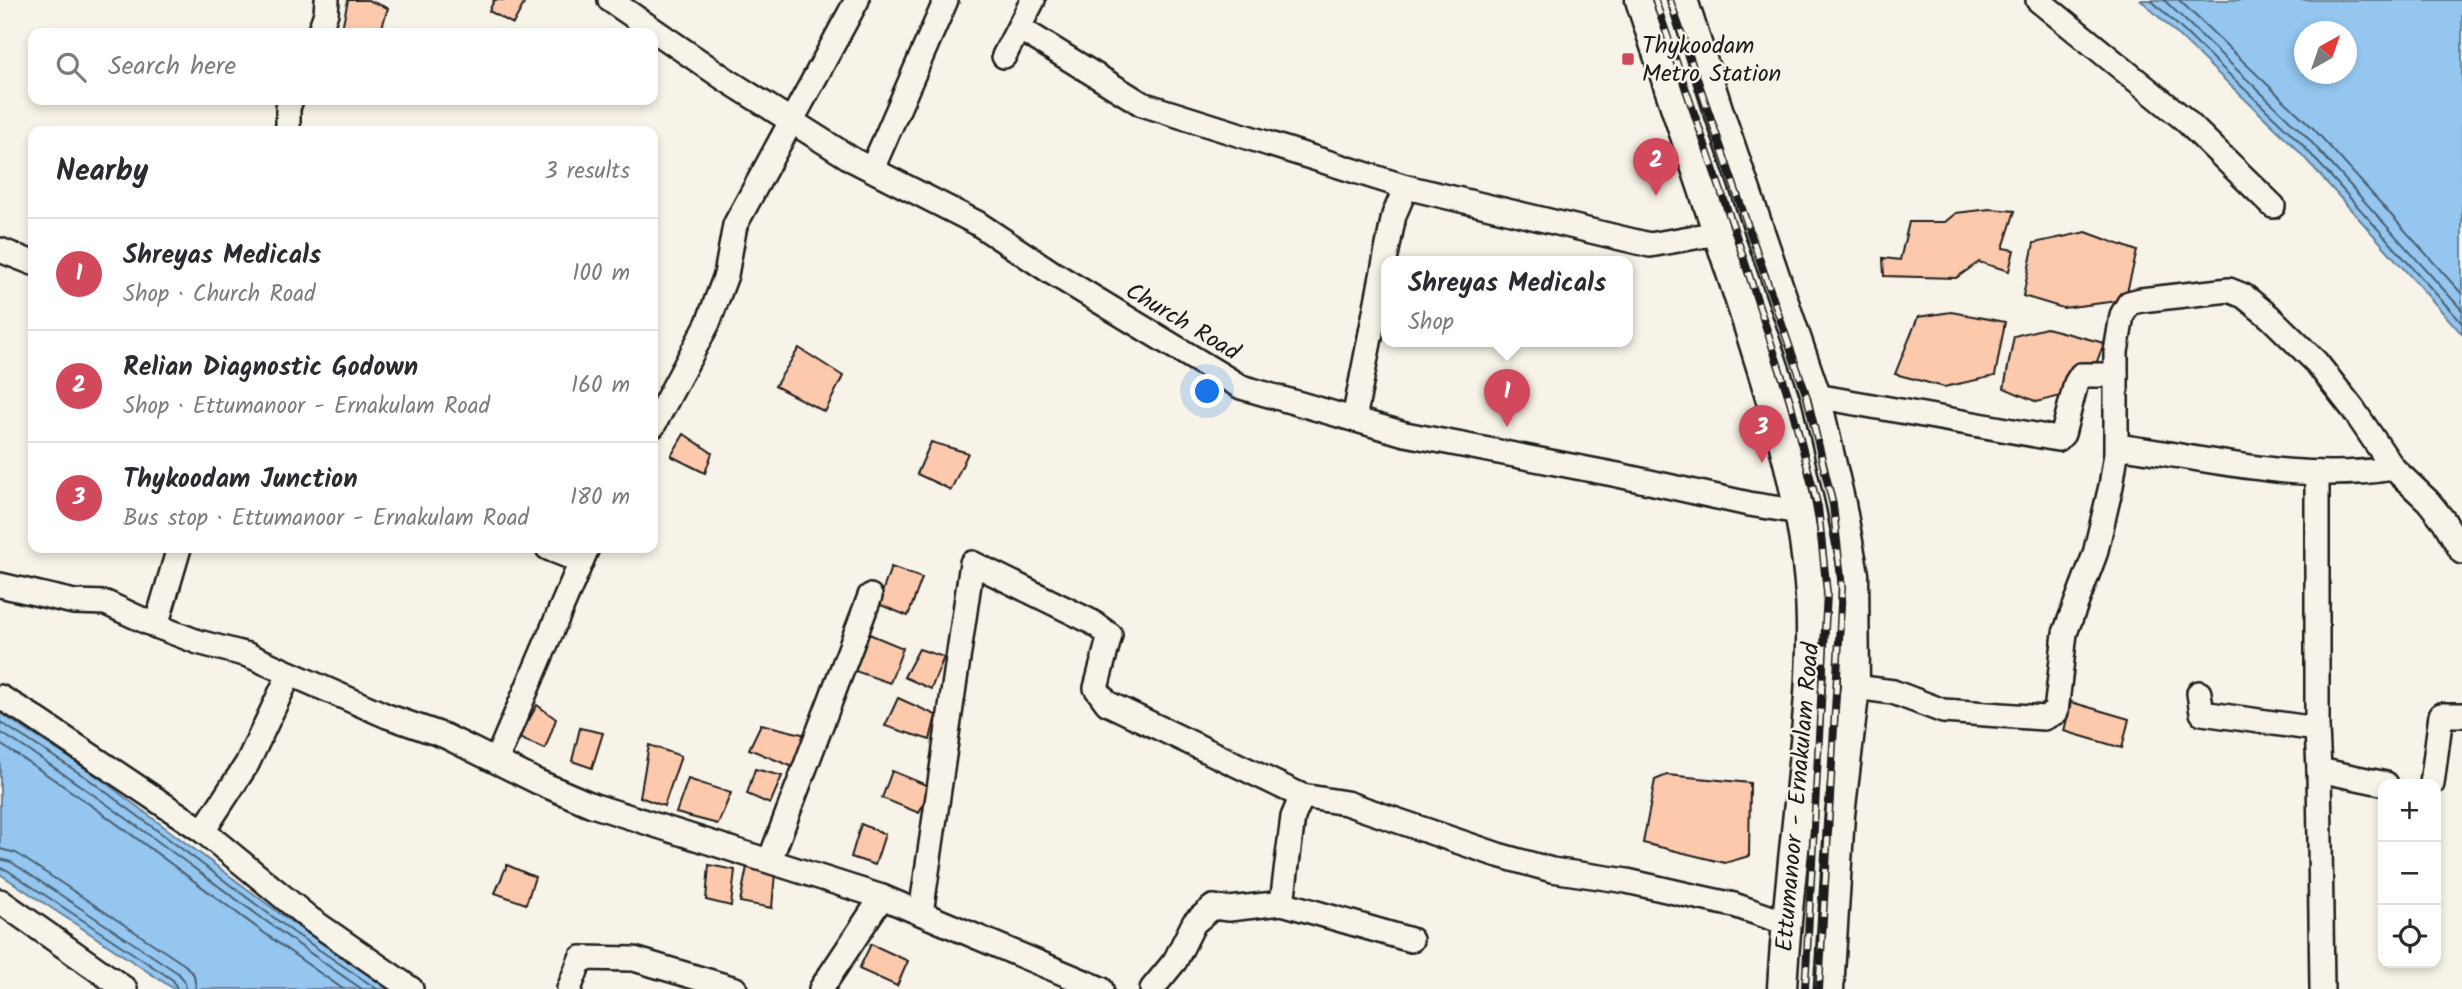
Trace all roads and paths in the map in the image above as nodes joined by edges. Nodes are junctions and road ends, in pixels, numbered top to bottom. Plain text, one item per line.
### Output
1 (327, 0) edge
2 (611, 0) edge
3 (857, 0) edge
4 (946, 0) edge
5 (1033, 0) edge
6 (1640, 0) edge
7 (1684, 0) edge
8 (2038, 0) edge
9 (1019, 27) junction
10 (321, 28) edge
11 (651, 28) edge
12 (658, 33) edge
13 (1004, 55) dead end
14 (290, 105) edge
15 (792, 120) junction
16 (288, 126) edge
17 (872, 169) junction
18 (1406, 187) junction
19 (2273, 206) dead end
20 (1718, 233) junction
21 (0, 250) edge
22 (1386, 256) edge
23 (28, 261) edge
24 (1381, 281) edge
25 (2116, 375) junction
26 (1816, 396) junction
27 (658, 417) edge
28 (1354, 419) junction
29 (2116, 446) junction
30 (2393, 468) junction
31 (2317, 472) junction
32 (1800, 512) junction
33 (2462, 552) edge
34 (178, 553) edge
35 (583, 554) edge
36 (0, 585) edge
37 (870, 596) dead end
38 (156, 626) junction
39 (289, 674) junction
40 (1855, 687) junction
41 (2199, 693) dead end
42 (0, 697) edge
43 (2462, 715) edge
44 (2317, 729) junction
45 (496, 761) junction
46 (2319, 770) junction
47 (2433, 779) edge
48 (2378, 782) edge
49 (1302, 796) junction
50 (204, 831) junction
51 (1795, 848) junction
52 (1837, 853) junction
53 (770, 860) junction
54 (882, 897) junction
55 (0, 901) edge
56 (1282, 903) junction
57 (921, 913) junction
58 (1786, 923) junction
59 (1411, 940) dead end
60 (118, 987) edge
61 (411, 989) edge
62 (569, 989) edge
63 (735, 989) edge
64 (821, 989) edge
65 (1101, 989) edge
66 (1152, 989) edge
67 (1782, 989) edge
68 (1829, 989) edge
69 (2322, 989) edge

1 - 10 street
2 - 11 street, Church Road
3 - 15 street
4 - 17 street
5 - 9 street
6 - 20 main road, Ettumanoor - Ernakulam Road
7 - 26 main road
8 - 19 street
9 - 13 street
9 - 18 street
12 - 15 street, Church Road
14 - 16 street
15 - 17 street, Church Road
15 - 27 street
17 - 28 street, Church Road
18 - 20 street
18 - 22 street
20 - 32 main road, Ettumanoor - Ernakulam Road
21 - 23 street
24 - 28 street
25 - 26 street
25 - 29 street
25 - 30 street
26 - 40 main road
28 - 32 street, Church Road
29 - 31 street
29 - 40 street
30 - 31 street
30 - 33 street
31 - 44 street
32 - 51 main road, Ettumanoor - Ernakulam Road
34 - 38 street
35 - 45 street
36 - 38 street
37 - 53 street
38 - 39 street
39 - 45 street
39 - 50 street
40 - 52 main road
41 - 44 street
42 - 50 street
43 - 47 street
44 - 46 street
45 - 53 street
46 - 48 street
46 - 69 street
49 - 56 street
49 - 57 street
49 - 58 street
50 - 61 street
51 - 52 main road
51 - 58 main road, Ettumanoor - Ernakulam Road
52 - 68 main road
53 - 54 street
54 - 57 street
54 - 64 street
55 - 60 street
56 - 59 street
56 - 66 street
57 - 65 street
58 - 67 main road, Ettumanoor - Ernakulam Road
62 - 63 street

